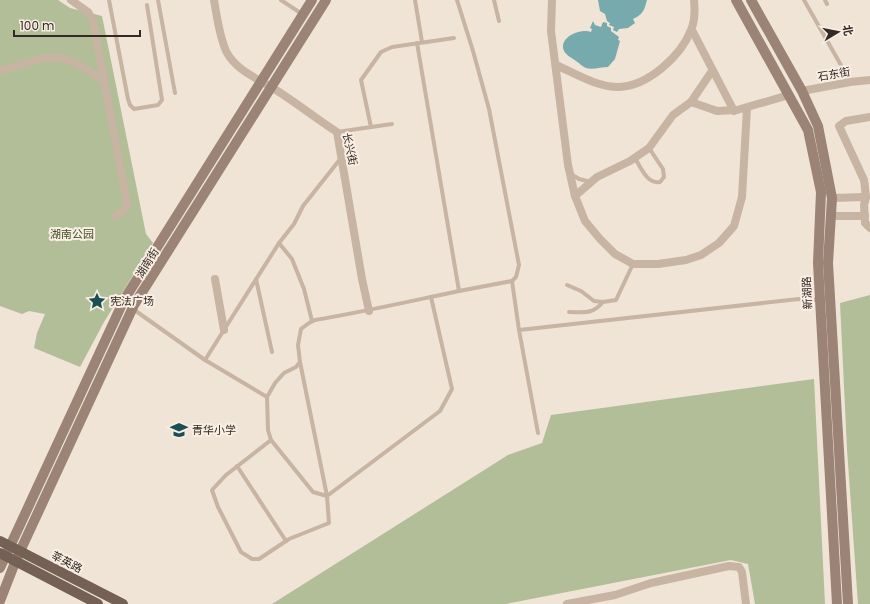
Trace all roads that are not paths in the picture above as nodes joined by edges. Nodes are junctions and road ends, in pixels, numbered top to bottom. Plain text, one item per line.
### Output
1 (71, 0) edge
2 (109, 0) edge
3 (158, 0) edge
4 (214, 0) edge
5 (281, 0) edge
6 (312, 0) edge
7 (326, 0) edge
8 (415, 0) edge
9 (457, 0) edge
10 (494, 0) edge
11 (552, 0) edge
12 (694, 0) edge
13 (736, 0) edge
14 (751, 0) edge
15 (804, 0) edge
16 (825, 0) edge
17 (827, 4) dead end
18 (146, 5) dead end
19 (303, 14) junction
20 (499, 21) dead end
21 (692, 30) junction
22 (454, 38) dead end
23 (422, 42) junction
24 (417, 43) junction
25 (556, 65) junction
26 (0, 71) edge
27 (712, 71) junction
28 (870, 80) edge
29 (104, 81) junction
30 (261, 82) junction
31 (850, 82) junction
32 (271, 87) junction
33 (802, 91) junction
34 (175, 93) dead end
35 (789, 96) junction
36 (691, 102) junction
37 (747, 108) junction
38 (734, 110) junction
39 (870, 117) edge
40 (392, 124) dead end
41 (371, 127) junction
42 (337, 132) junction
43 (650, 148) junction
44 (342, 158) junction
45 (635, 158) junction
46 (570, 174) junction
47 (591, 182) junction
48 (575, 196) junction
49 (868, 196) edge
50 (832, 198) junction
51 (115, 216) dead end
52 (831, 216) junction
53 (865, 216) junction
54 (870, 228) edge
55 (279, 243) junction
56 (633, 264) junction
57 (214, 279) dead end
58 (256, 279) junction
59 (512, 282) junction
60 (567, 285) dead end
61 (459, 291) junction
62 (431, 297) junction
63 (820, 300) junction
64 (603, 302) junction
65 (133, 309) junction
66 (369, 311) junction
67 (569, 312) dead end
68 (312, 321) junction
69 (224, 330) junction
70 (519, 330) junction
71 (272, 352) dead end
72 (204, 360) junction
73 (300, 362) junction
74 (268, 397) junction
75 (538, 433) dead end
76 (271, 440) junction
77 (237, 466) junction
78 (327, 496) junction
79 (0, 541) edge
80 (286, 541) junction
81 (5, 552) edge
82 (18, 556) junction
83 (0, 568) edge
84 (0, 601) edge
85 (98, 604) edge
86 (123, 604) edge
87 (568, 604) edge
88 (746, 604) edge
89 (837, 604) edge
90 (848, 604) edge

1 - 29 street
2 - 18 lane
3 - 34 lane
4 - 30 street, 长兴街
5 - 19 lane
6 - 19 main road, 湖南街
7 - 32 main road, 湖南街
8 - 23 lane
9 - 59 lane
10 - 20 lane
11 - 25 street
12 - 21 street
13 - 35 main road, 新湖路
14 - 33 main road, 新湖路
15 - 31 lane
16 - 17 lane
19 - 30 main road, 湖南街
21 - 25 street
21 - 27 street
22 - 23 lane
23 - 24 lane
24 - 41 lane
24 - 61 lane
25 - 46 street
26 - 29 street
27 - 36 street
27 - 38 street
28 - 31 street, 石东街
29 - 51 street
30 - 32 street, 长兴街
30 - 81 main road, 湖南街
31 - 33 street, 石东街
32 - 42 street, 长兴街
32 - 65 main road, 湖南街
33 - 50 main road, 新湖路
35 - 37 street
35 - 63 main road, 新湖路
36 - 38 street
36 - 43 street
37 - 38 street
37 - 56 street
39 - 49 street
40 - 41 lane
41 - 42 lane
42 - 44 street, 长兴街
43 - 45 street
43 - 45 lane
44 - 55 lane
44 - 66 street, 长兴街
45 - 47 street
46 - 47 lane
46 - 48 street
47 - 48 street
48 - 56 street
49 - 50 street
49 - 53 street
50 - 52 main road, 新湖路
52 - 53 street
52 - 90 main road, 新湖路
53 - 54 street
55 - 58 lane
55 - 68 lane
56 - 64 lane
57 - 69 street
58 - 69 lane
58 - 71 lane
59 - 61 lane
59 - 70 lane
60 - 64 lane
61 - 62 lane
62 - 66 lane
62 - 78 lane
63 - 70 lane
63 - 89 main road, 新湖路
64 - 67 lane
65 - 72 lane
65 - 82 main road, 湖南街
66 - 68 lane
68 - 73 lane
69 - 72 lane
70 - 75 lane
72 - 74 lane
73 - 74 lane
73 - 78 lane
74 - 76 lane
76 - 77 lane
76 - 78 lane
77 - 80 lane
77 - 80 lane
78 - 80 lane
79 - 81 main road, 莘英路
81 - 82 main road, 莘英路
81 - 83 main road, 湖南街
82 - 84 main road, 湖南街
82 - 85 main road, 莘英路
82 - 86 main road, 莘英路
87 - 88 street

